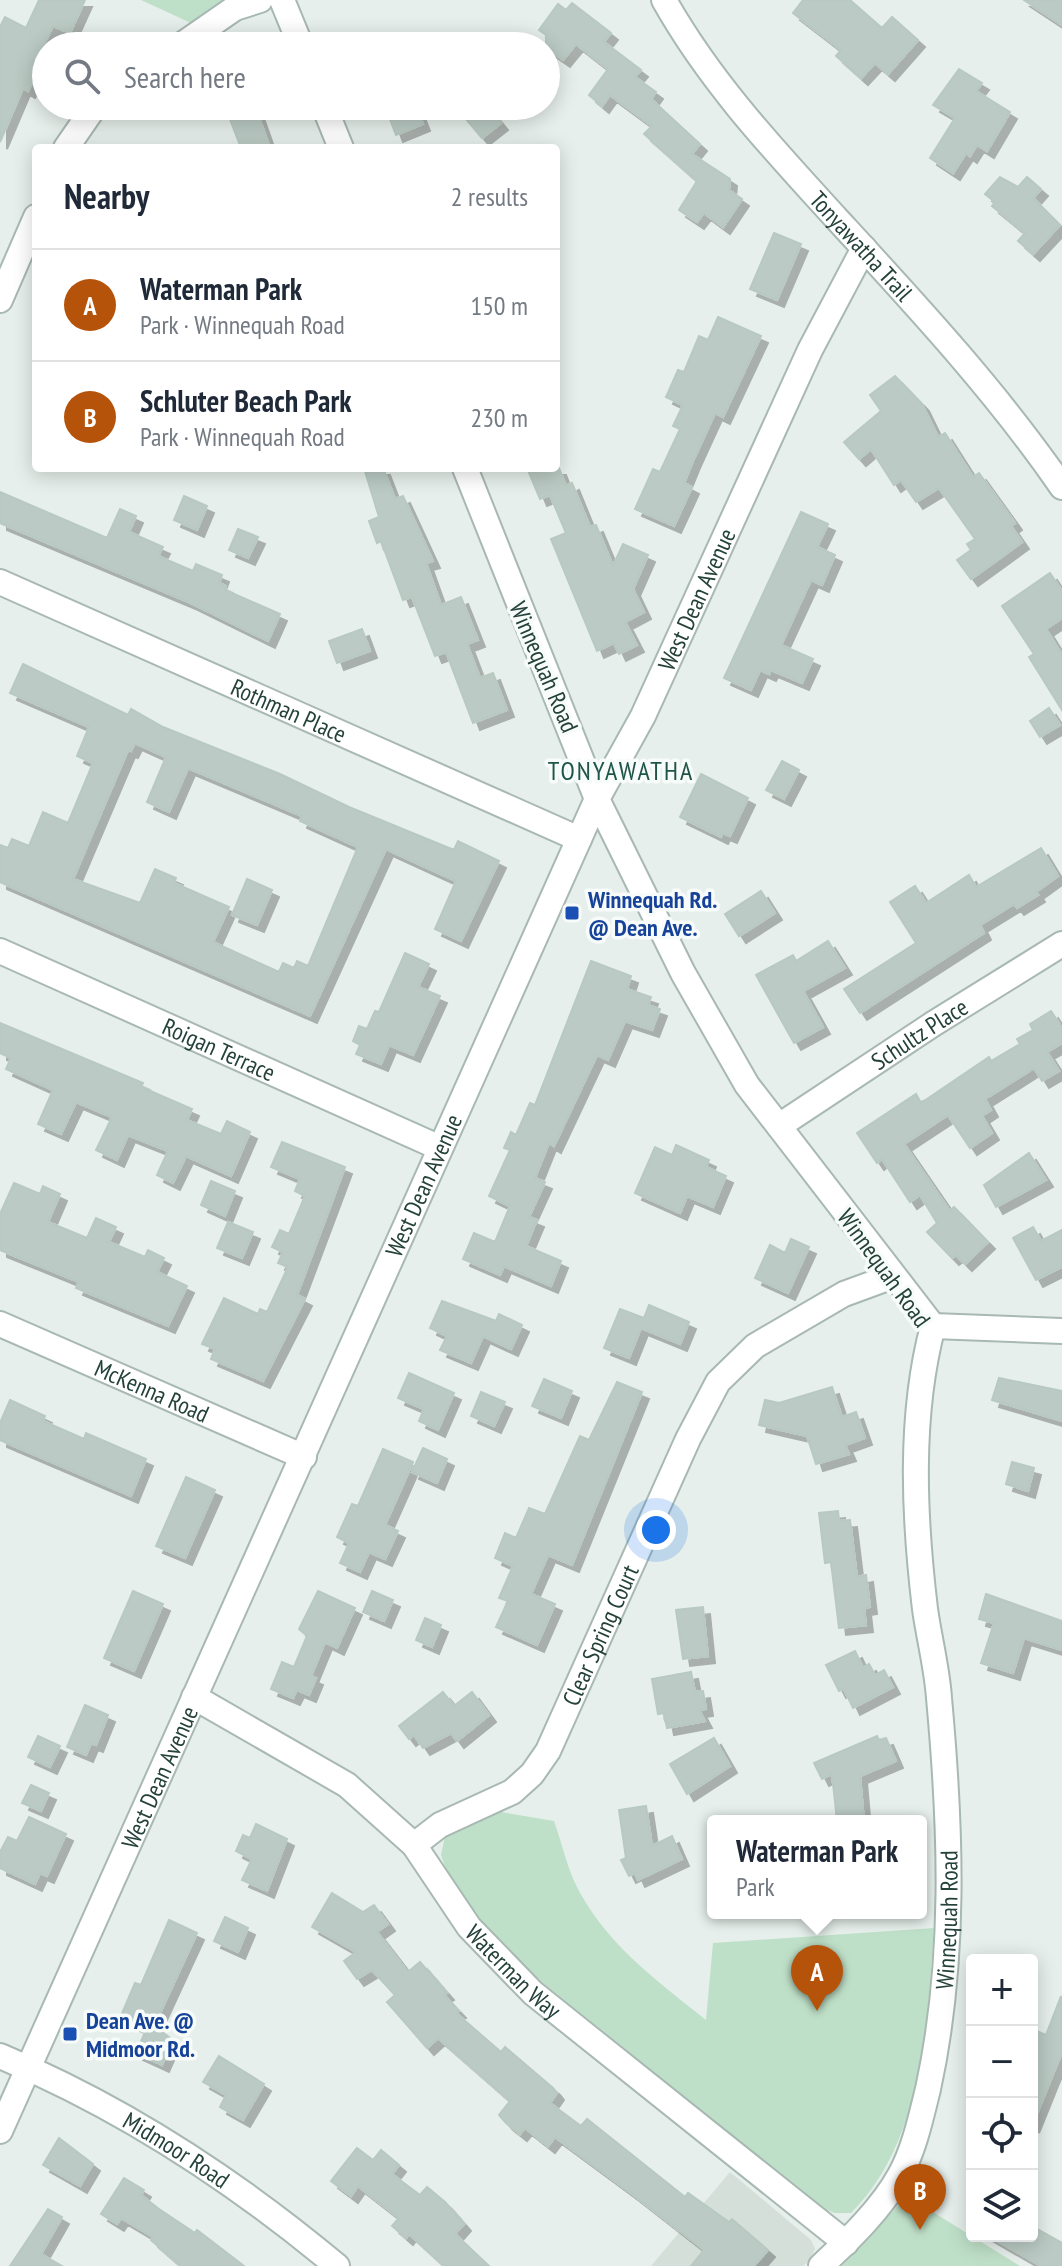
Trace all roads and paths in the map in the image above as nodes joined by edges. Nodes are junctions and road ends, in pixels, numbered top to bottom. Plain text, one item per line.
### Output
1 (260, 0) edge
2 (282, 0) edge
3 (664, 0) edge
4 (200, 32) edge
5 (295, 32) edge
6 (85, 120) edge
7 (330, 120) edge
8 (69, 144) edge
9 (339, 144) edge
10 (32, 226) edge
11 (864, 248) junction
12 (0, 300) edge
13 (467, 472) edge
14 (1062, 487) edge
15 (0, 582) edge
16 (597, 799) junction
17 (579, 839) junction
18 (1062, 944) edge
19 (0, 951) edge
20 (779, 1126) junction
21 (438, 1147) junction
22 (893, 1276) junction
23 (0, 1324) edge
24 (933, 1326) junction
25 (1062, 1331) edge
26 (304, 1457) junction
27 (194, 1697) junction
28 (414, 1845) junction
29 (0, 2056) edge
30 (29, 2067) junction
31 (0, 2131) edge
32 (846, 2243) junction
33 (337, 2266) edge
34 (821, 2266) edge

1 - 4 street
2 - 5 street
3 - 11 street, Tonyawatha Trail
6 - 8 street
7 - 9 street
10 - 12 street
11 - 14 street, Tonyawatha Trail
11 - 16 street, West Dean Avenue
13 - 16 street, Winnequah Road
15 - 17 street, Rothman Place
16 - 17 street, West Dean Avenue
16 - 20 street, Winnequah Road
17 - 21 street, West Dean Avenue
18 - 20 street, Schultz Place
19 - 21 street, Roigan Terrace
20 - 22 street, Winnequah Road
21 - 26 street, West Dean Avenue
22 - 24 street, Winnequah Road
22 - 28 street, Clear Spring Court
23 - 26 street, McKenna Road
24 - 25 street
24 - 32 street, Winnequah Road
26 - 27 street, West Dean Avenue
27 - 28 street, Waterman Way
27 - 30 street, West Dean Avenue
28 - 32 street, Waterman Way
29 - 30 street, Midmoor Road
30 - 31 street, West Dean Avenue
30 - 33 street, Midmoor Road
32 - 34 street, Winnequah Road

